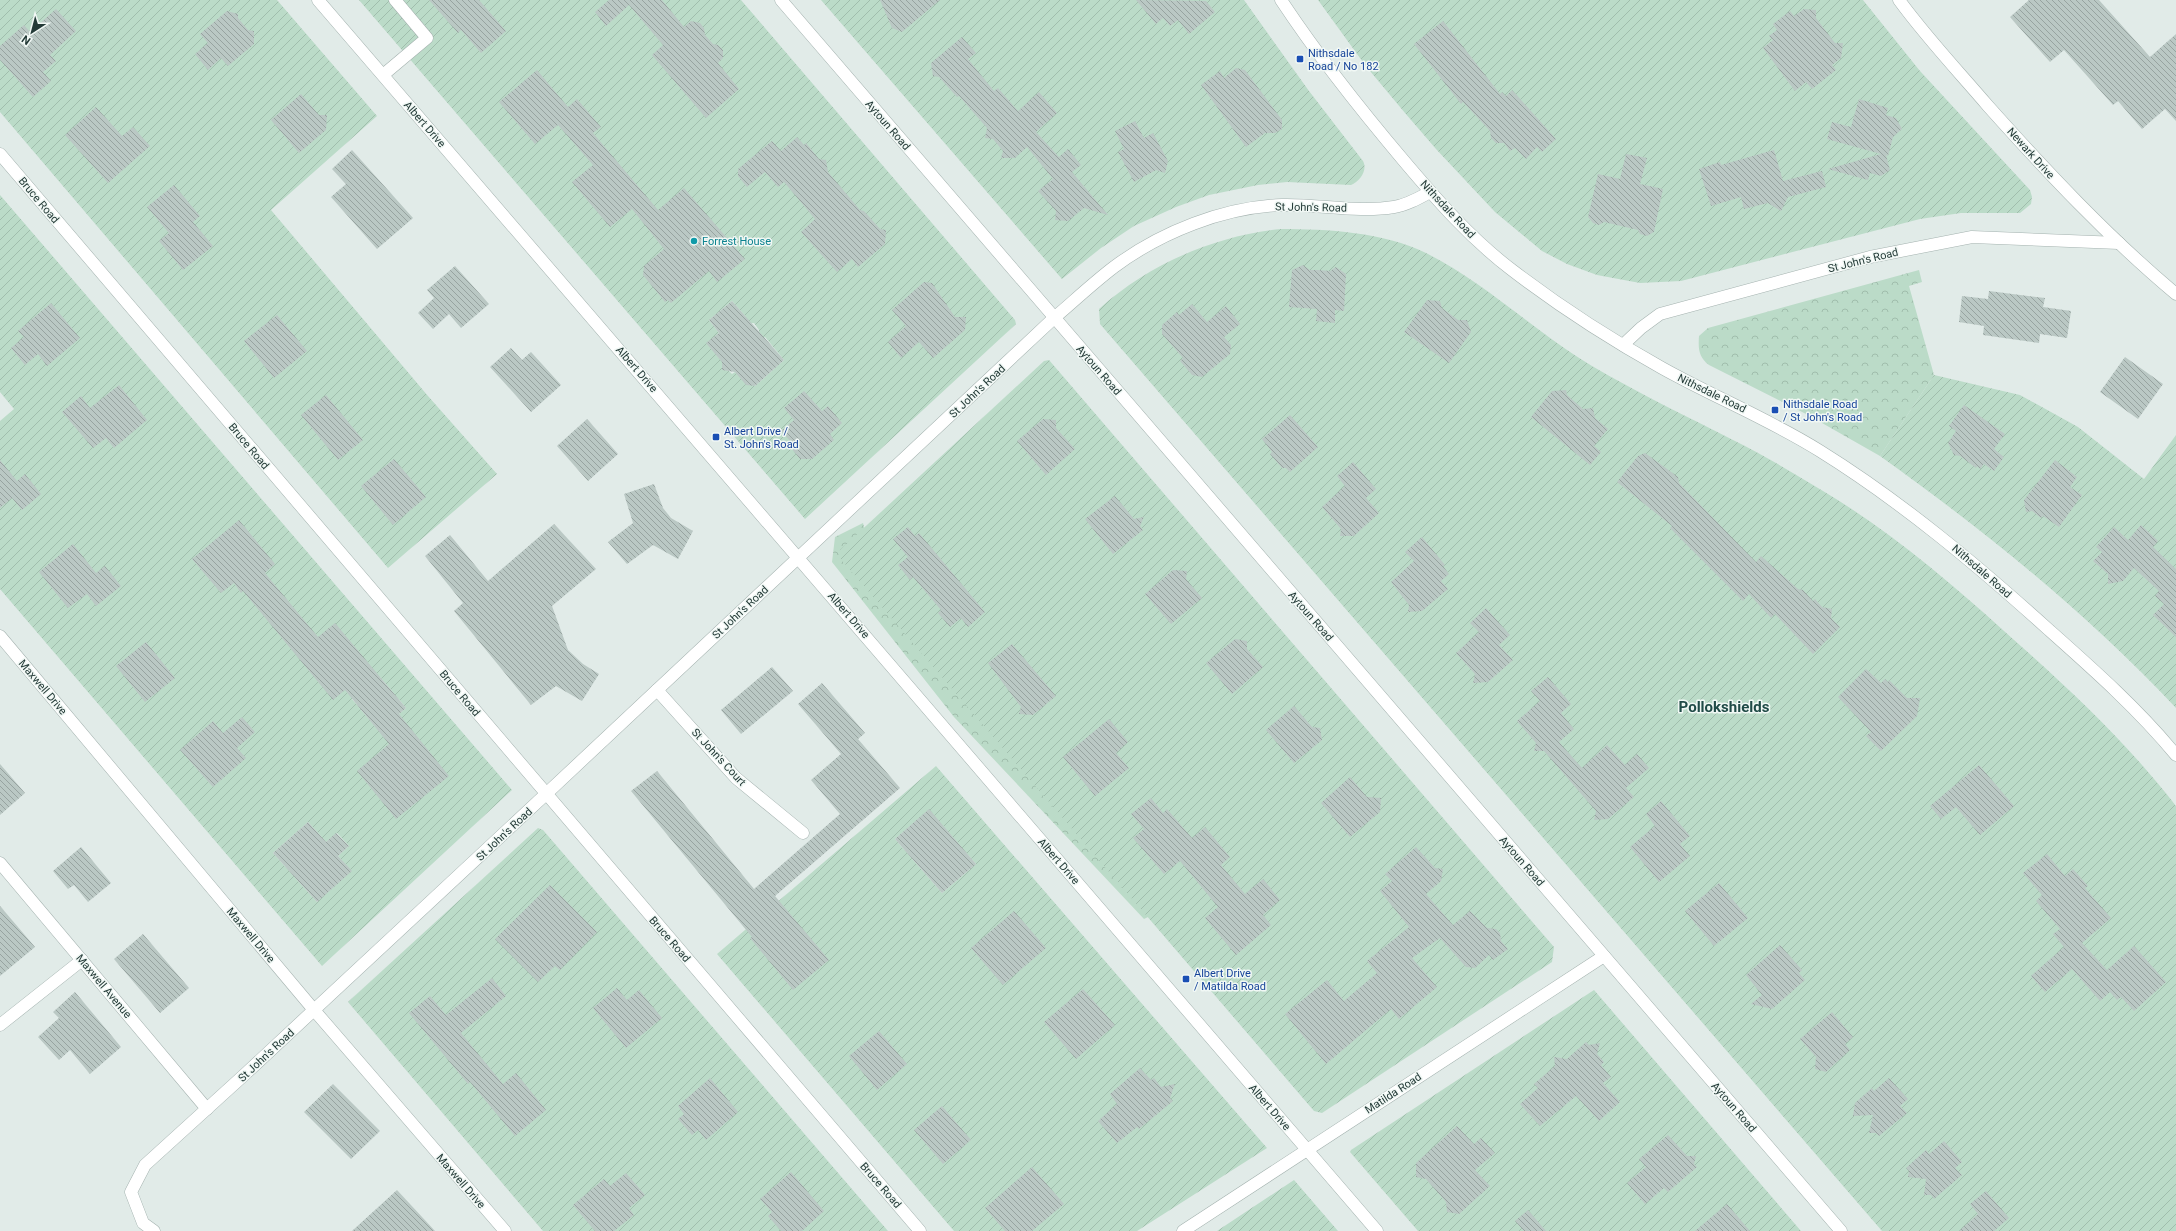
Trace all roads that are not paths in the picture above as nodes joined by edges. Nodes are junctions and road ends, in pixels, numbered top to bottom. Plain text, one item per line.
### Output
1 (318, 0) edge
2 (395, 0) edge
3 (781, 0) edge
4 (1281, 0) edge
5 (1898, 0) edge
6 (383, 75) junction
7 (0, 154) edge
8 (1430, 192) junction
9 (2119, 242) junction
10 (2176, 294) edge
11 (1054, 318) junction
12 (1623, 345) junction
13 (799, 557) junction
14 (0, 636) edge
15 (657, 690) junction
16 (2176, 755) edge
17 (546, 794) junction
18 (803, 833) dead end
19 (0, 863) edge
20 (1604, 956) junction
21 (82, 960) junction
22 (314, 1010) junction
23 (0, 1025) edge
24 (207, 1109) junction
25 (1307, 1150) junction
26 (154, 1231) edge
27 (505, 1231) edge
28 (920, 1231) edge
29 (1183, 1231) edge
30 (1377, 1231) edge
31 (1841, 1231) edge

1 - 6 street, Albert Drive
2 - 6 street
3 - 11 street, Aytoun Road
4 - 8 street, Nithsdale Road
5 - 9 street, Newark Drive
6 - 13 street, Albert Drive
7 - 17 street, Bruce Road
8 - 11 street, St John's Road
8 - 12 street, Nithsdale Road
9 - 10 street, Newark Drive
9 - 12 street, St John's Road
11 - 13 street, St John's Road
11 - 20 street, Aytoun Road
12 - 16 street, Nithsdale Road
13 - 15 street, St John's Road
13 - 25 street, Albert Drive
14 - 22 street, Maxwell Drive
15 - 17 street, St John's Road
15 - 18 street, St John's Court
17 - 22 street, St John's Road
17 - 28 street, Bruce Road
19 - 21 street, Maxwell Avenue
20 - 25 street, Matilda Road
20 - 31 street, Aytoun Road
21 - 23 street
21 - 24 street, Maxwell Avenue
22 - 24 street, St John's Road
22 - 27 street, Maxwell Drive
24 - 26 street, St John's Road
25 - 29 street, Matilda Road
25 - 30 street, Albert Drive

